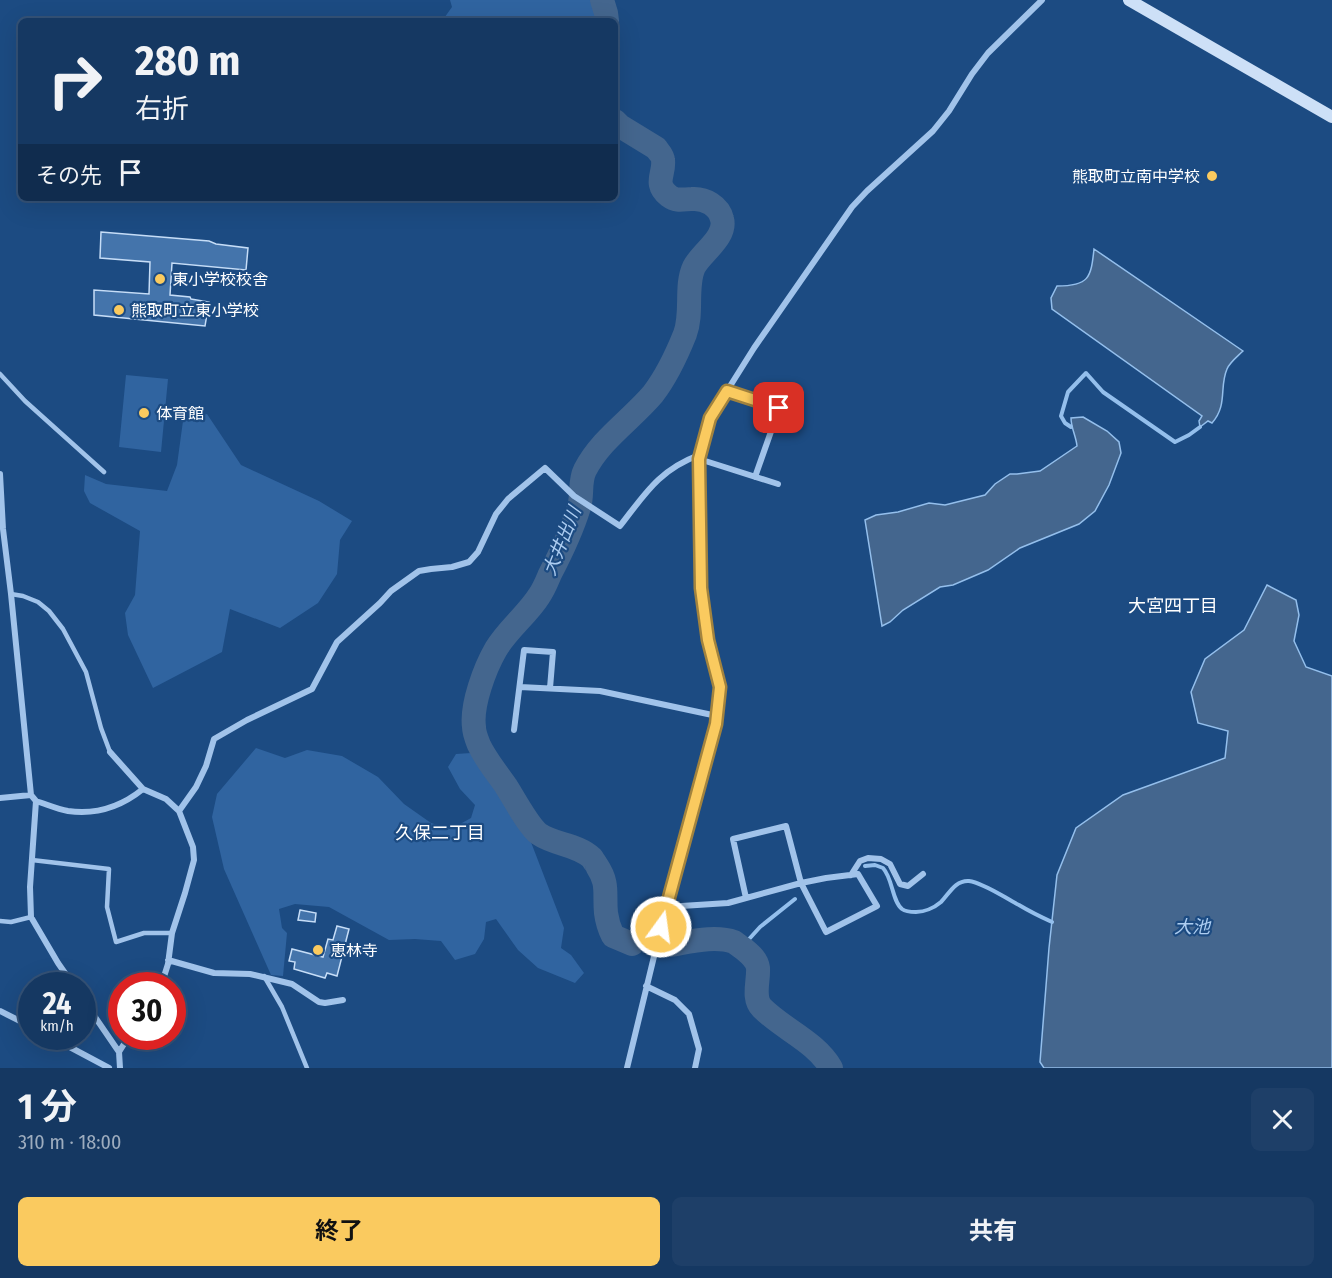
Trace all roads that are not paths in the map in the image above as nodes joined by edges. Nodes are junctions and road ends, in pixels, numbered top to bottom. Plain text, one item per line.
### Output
1 (1042, 0) edge
2 (1129, 0) edge
3 (1332, 117) edge
4 (0, 374) edge
5 (787, 386) dead end
6 (727, 391) junction
7 (779, 408) junction
8 (699, 457) junction
9 (104, 472) dead end
10 (0, 474) edge
11 (755, 477) junction
12 (778, 484) dead end
13 (1, 509) edge
14 (11, 594) junction
15 (520, 687) junction
16 (550, 688) junction
17 (717, 716) junction
18 (514, 730) dead end
19 (110, 752) joint
20 (143, 789) junction
21 (31, 795) junction
22 (0, 798) edge
23 (36, 801) junction
24 (179, 811) junction
25 (32, 860) junction
26 (923, 874) dead end
27 (851, 875) junction
28 (801, 883) junction
29 (746, 898) junction
30 (666, 907) junction
31 (32, 917) junction
32 (0, 921) edge
33 (172, 933) junction
34 (168, 960) junction
35 (64, 972) edge
36 (165, 972) edge
37 (264, 976) junction
38 (646, 986) junction
39 (343, 1000) dead end
40 (0, 1011) edge
41 (96, 1018) edge
42 (18, 1020) edge
43 (75, 1050) edge
44 (119, 1052) joint
45 (109, 1068) edge
46 (120, 1068) edge
47 (308, 1068) edge
48 (627, 1068) edge
49 (695, 1068) edge

1 - 6 street
2 - 3 street
4 - 9 lane
5 - 7 street
6 - 7 street
6 - 8 street
7 - 11 street
8 - 11 street
8 - 17 street
8 - 24 street
10 - 13 street
11 - 12 street
13 - 14 street
14 - 19 lane
14 - 21 street
15 - 16 street
15 - 16 street
15 - 18 street
16 - 17 street
17 - 30 street
19 - 20 street
20 - 23 street
20 - 24 street
21 - 22 street
21 - 23 street
23 - 25 street
24 - 33 street
25 - 31 street
25 - 33 lane
26 - 27 street
27 - 28 street
27 - 28 street
28 - 29 street
28 - 29 street
29 - 30 street
30 - 38 street
31 - 32 lane
31 - 35 street
33 - 34 street
34 - 36 street
34 - 37 street
37 - 39 street
37 - 47 lane
38 - 48 street
38 - 49 street
40 - 42 street
41 - 44 street
43 - 45 street
44 - 46 street

